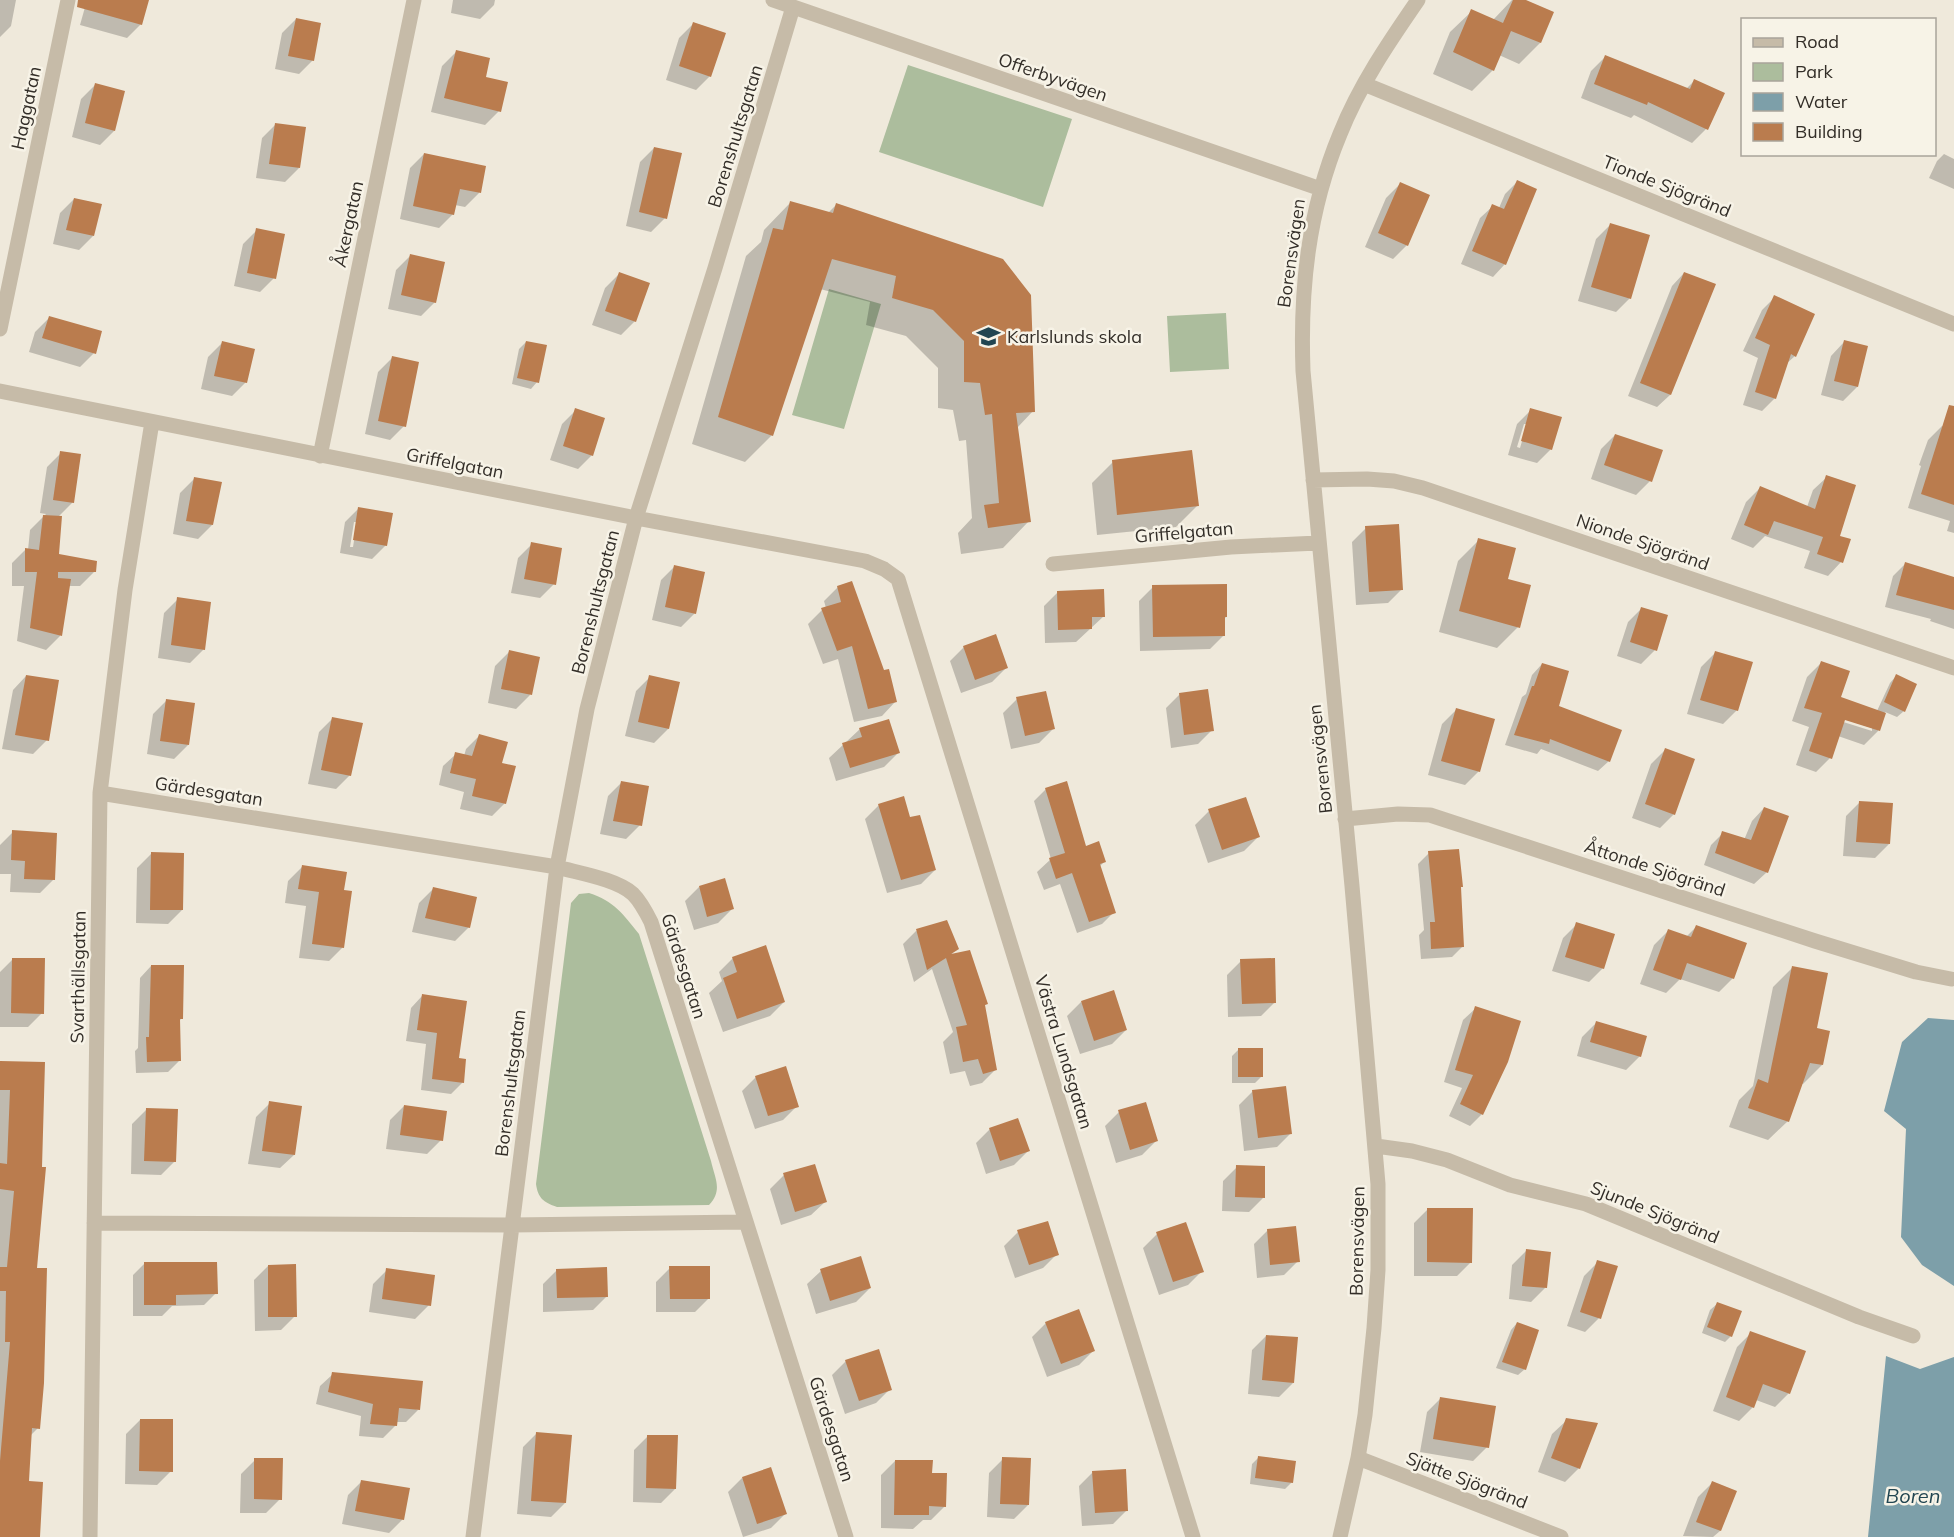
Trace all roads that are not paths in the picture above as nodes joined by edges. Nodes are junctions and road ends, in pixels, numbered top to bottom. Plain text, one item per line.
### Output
1 (68, 0) edge
2 (414, 0) edge
3 (773, 0) edge
4 (1418, 0) edge
5 (793, 7) junction
6 (1365, 84) junction
7 (1321, 189) junction
8 (1954, 324) edge
9 (0, 329) edge
10 (0, 391) edge
11 (152, 422) junction
12 (320, 456) junction
13 (1313, 480) junction
14 (636, 518) junction
15 (1318, 543) junction
16 (1053, 564) dead end
17 (898, 579) joint
18 (1954, 668) edge
19 (100, 793) junction
20 (1345, 819) junction
21 (557, 867) junction
22 (1951, 980) dead end
23 (1376, 1146) junction
24 (745, 1222) junction
25 (94, 1223) junction
26 (512, 1225) junction
27 (1913, 1336) dead end
28 (1358, 1458) junction
29 (90, 1537) edge
30 (473, 1537) edge
31 (846, 1537) edge
32 (1193, 1537) edge
33 (1340, 1537) edge
34 (1561, 1537) edge

1 - 9 street, Haggatan
2 - 12 street, Åkergatan
3 - 5 street, Offerbyvägen
4 - 6 street, Borensvägen
5 - 7 street, Offerbyvägen
5 - 14 street, Borenshultsgatan
6 - 7 street, Borensvägen
6 - 8 street, Tionde Sjögränd
7 - 13 street, Borensvägen
10 - 11 street, Griffelgatan
11 - 12 street, Griffelgatan
11 - 19 street, Svarthällsgatan
12 - 14 street, Griffelgatan
13 - 15 street, Borensvägen
13 - 18 street, Nionde Sjögränd
14 - 17 street, Griffelgatan
14 - 21 street, Borenshultsgatan
15 - 16 street, Griffelgatan
15 - 20 street, Borensvägen
17 - 32 street, Västra Lundsgatan
19 - 21 street, Gärdesgatan
19 - 25 street, Svarthällsgatan
20 - 22 street, Åttonde Sjögränd
20 - 23 street, Borensvägen
21 - 24 street, Gärdesgatan
21 - 26 street, Borenshultsgatan
23 - 27 street, Sjunde Sjögränd
23 - 28 street, Borensvägen
24 - 26 street
24 - 31 street, Gärdesgatan
25 - 26 street
25 - 29 street, Svarthällsgatan
26 - 30 street, Borenshultsgatan
28 - 33 street, Borensvägen
28 - 34 street, Sjätte Sjögränd

